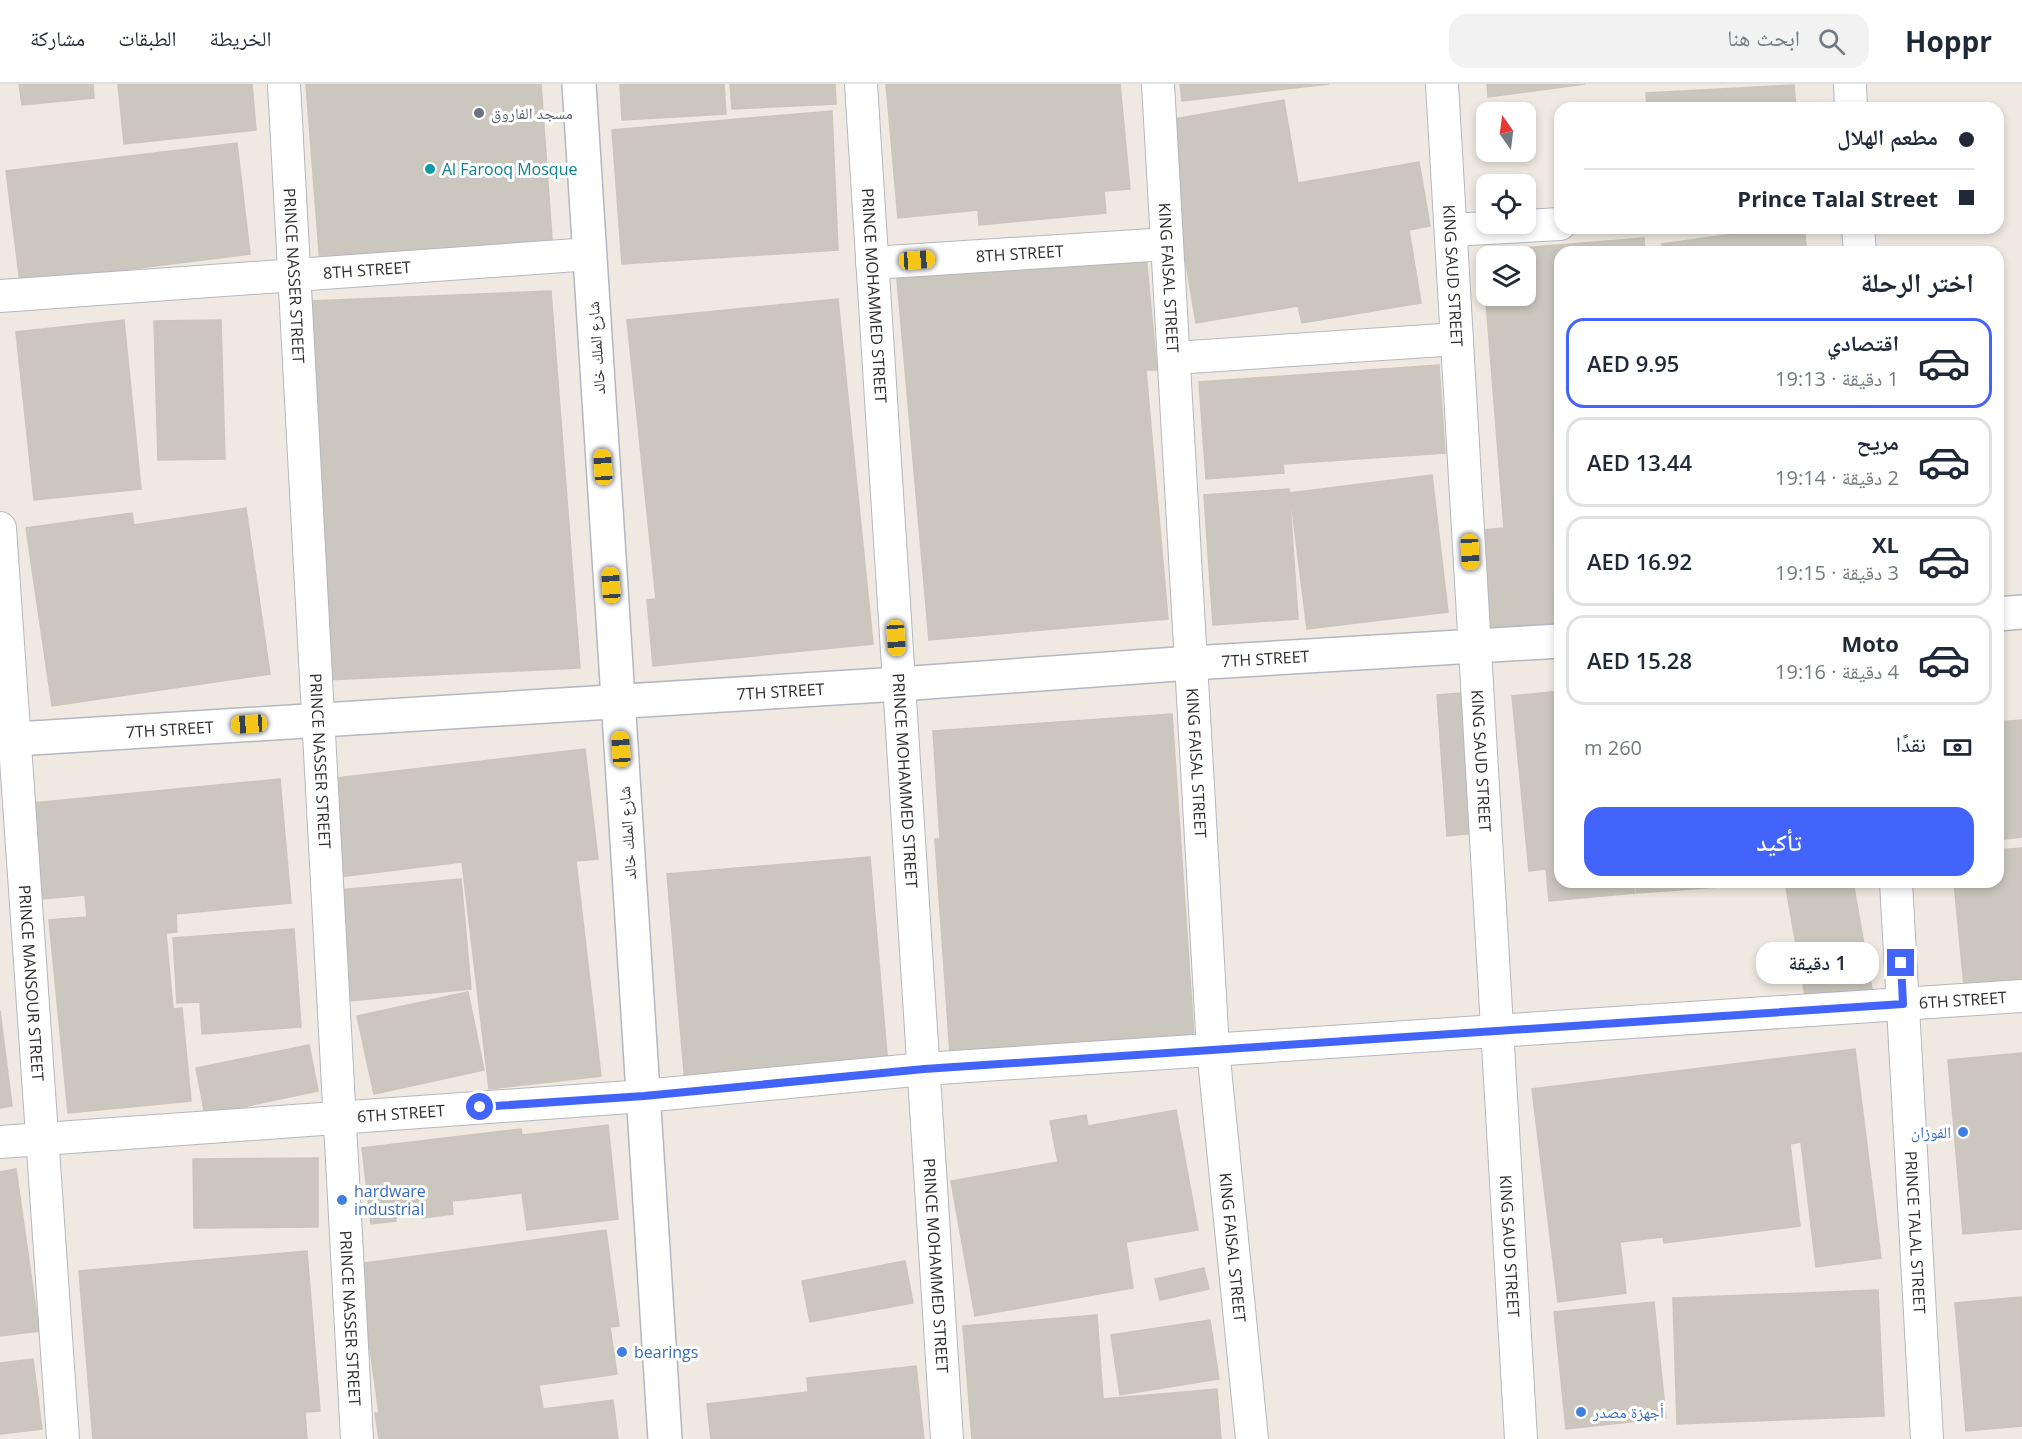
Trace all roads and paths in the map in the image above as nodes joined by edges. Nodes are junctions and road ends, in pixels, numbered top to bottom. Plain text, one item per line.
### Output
1 (284, 84) edge
2 (579, 84) edge
3 (861, 84) edge
4 (1158, 84) edge
5 (1442, 84) edge
6 (1850, 84) edge
7 (1851, 102) edge
8 (1554, 224) edge
9 (1451, 230) junction
10 (1167, 244) junction
11 (590, 254) junction
12 (872, 263) junction
13 (295, 274) junction
14 (0, 296) edge
15 (1457, 339) junction
16 (1174, 358) junction
17 (0, 528) edge
18 (2022, 612) edge
19 (2004, 614) edge
20 (1554, 641) edge
21 (1475, 647) junction
22 (1191, 663) junction
23 (899, 684) junction
24 (618, 702) junction
25 (319, 719) junction
26 (7, 740) edge
27 (1896, 888) edge
28 (2022, 996) edge
29 (1903, 1004) junction
30 (1498, 1031) junction
31 (1213, 1049) junction
32 (924, 1069) junction
33 (644, 1096) junction
34 (340, 1116) junction
35 (43, 1138) junction
36 (0, 1142) edge
37 (63, 1439) edge
38 (357, 1439) edge
39 (665, 1439) edge
40 (947, 1439) edge
41 (1252, 1439) edge
42 (1521, 1439) edge
43 (1927, 1439) edge

1 - 13 street, PRINCE NASSER STREET
2 - 11 street, شارع الملك خالد
3 - 12 street, PRINCE MOHAMMED STREET
4 - 10 street, KING FAISAL STREET
5 - 9 street, KING SAUD STREET
6 - 7 street
8 - 9 street
9 - 15 street, KING SAUD STREET
10 - 12 street, 8TH STREET
10 - 16 street, KING FAISAL STREET
11 - 13 street, 8TH STREET
11 - 24 street, شارع الملك خالد
12 - 23 street, PRINCE MOHAMMED STREET
13 - 14 street, 8TH STREET
13 - 25 street, PRINCE NASSER STREET
15 - 16 street
15 - 21 street, KING SAUD STREET
16 - 22 street, KING FAISAL STREET
17 - 26 street, PRINCE MANSOUR STREET
18 - 19 street
20 - 21 street, 7TH STREET
21 - 22 street, 7TH STREET
21 - 30 street, KING SAUD STREET
22 - 23 street, 7TH STREET
22 - 31 street, KING FAISAL STREET
23 - 24 street, 7TH STREET
23 - 32 street, PRINCE MOHAMMED STREET
24 - 25 street, 7TH STREET
24 - 33 street, شارع الملك خالد
25 - 26 street, 7TH STREET
25 - 34 street, PRINCE NASSER STREET
26 - 35 street, PRINCE MANSOUR STREET
27 - 29 street, PRINCE TALAL STREET
28 - 29 street, 6TH STREET
29 - 30 street, 6TH STREET
29 - 43 street, PRINCE TALAL STREET
30 - 31 street, 6TH STREET
30 - 42 street, KING SAUD STREET
31 - 32 street, 6TH STREET
31 - 41 street, KING FAISAL STREET
32 - 33 street, 6TH STREET
32 - 40 street, PRINCE MOHAMMED STREET
33 - 34 street, 6TH STREET
33 - 39 street, شارع الملك خالد
34 - 35 street, 6TH STREET
34 - 38 street, PRINCE NASSER STREET
35 - 36 street, 6TH STREET
35 - 37 street, PRINCE MANSOUR STREET

